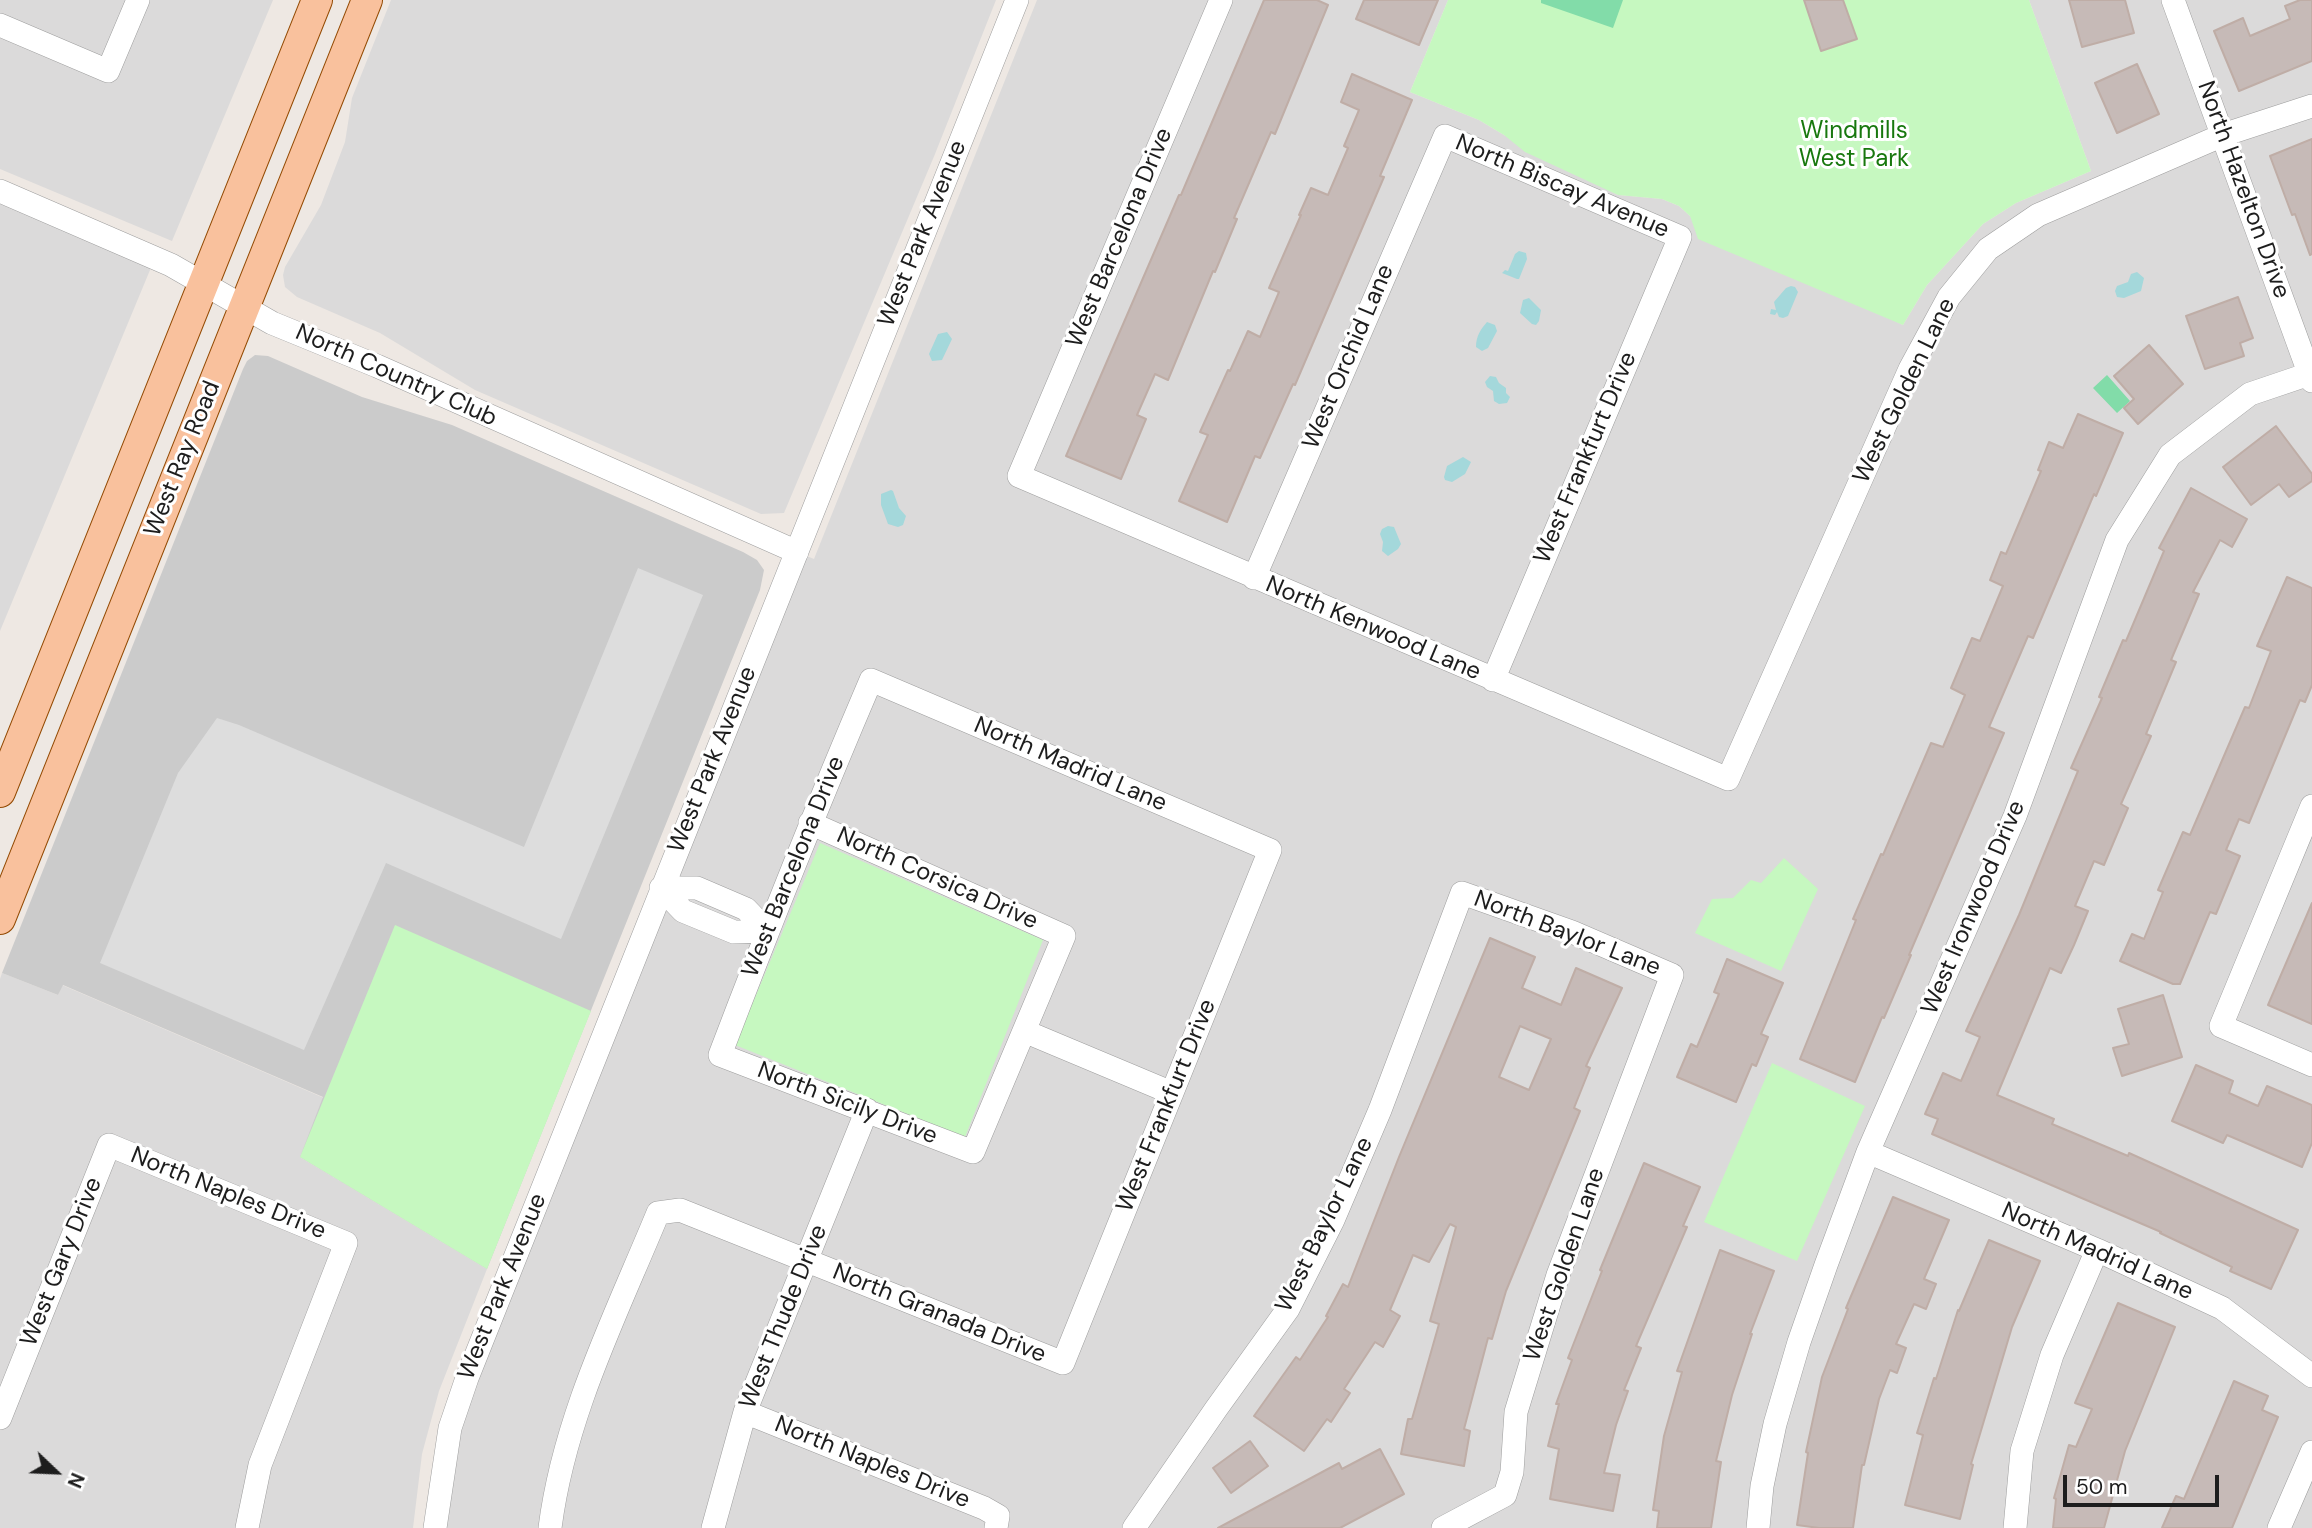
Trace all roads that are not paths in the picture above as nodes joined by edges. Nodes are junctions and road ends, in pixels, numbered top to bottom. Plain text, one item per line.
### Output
1 (138, 0) edge
2 (317, 0) edge
3 (367, 0) edge
4 (1017, 0) edge
5 (1221, 0) edge
6 (2173, 0) edge
7 (0, 25) edge
8 (2312, 106) edge
9 (2223, 135) junction
10 (1445, 136) joint
11 (0, 191) edge
12 (1680, 237) joint
13 (204, 284) junction
14 (244, 307) junction
15 (2311, 377) edge
16 (1019, 476) joint
17 (797, 551) junction
18 (1254, 578) junction
19 (871, 680) joint
20 (1493, 680) junction
21 (1728, 779) joint
22 (0, 792) edge
23 (2312, 806) edge
24 (810, 823) junction
25 (1270, 850) joint
26 (661, 888) junction
27 (1462, 893) joint
28 (0, 919) edge
29 (767, 931) junction
30 (1672, 975) joint
31 (1024, 1031) junction
32 (720, 1055) joint
33 (2312, 1065) edge
34 (1172, 1093) junction
35 (867, 1110) junction
36 (109, 1145) joint
37 (1868, 1152) junction
38 (2097, 1250) junction
39 (806, 1261) junction
40 (1063, 1363) joint
41 (2312, 1376) edge
42 (745, 1412) junction
43 (0, 1418) edge
44 (2312, 1452) edge
45 (997, 1522) edge
46 (247, 1528) edge
47 (435, 1528) edge
48 (550, 1528) edge
49 (713, 1528) edge
50 (1134, 1528) edge
51 (1443, 1528) edge
52 (1758, 1528) edge
53 (2015, 1528) edge
54 (2279, 1528) edge

1 - 7 street
2 - 13 main road, West Ray Road
3 - 14 main road, West Ray Road
4 - 17 street, West Park Avenue
5 - 16 street, West Barcelona Drive
6 - 9 street, North Hazelton Drive
8 - 9 street, West Golden Lane
9 - 15 street, North Hazelton Drive
9 - 21 street, West Golden Lane
10 - 12 street, North Biscay Avenue
10 - 18 street, West Orchid Lane
11 - 13 street, North Country Club
12 - 20 street, West Frankfurt Drive
13 - 14 street, North Country Club
13 - 22 main road, West Ray Road
14 - 17 street, North Country Club
14 - 28 main road, West Ray Road
15 - 37 street, West Ironwood Drive
16 - 18 street, North Kenwood Lane
17 - 26 street, West Park Avenue
18 - 20 street, North Kenwood Lane
19 - 24 street, West Barcelona Drive
19 - 25 street, North Madrid Lane
20 - 21 street, North Kenwood Lane
23 - 33 street
24 - 29 street, West Barcelona Drive
24 - 31 street, North Corsica Drive
25 - 34 street, West Frankfurt Drive
26 - 29 street
26 - 47 street, West Park Avenue
27 - 30 street, North Baylor Lane
27 - 50 street, West Baylor Lane
29 - 32 street, West Barcelona Drive
30 - 51 street, West Golden Lane
31 - 34 street
31 - 35 street, North Sicily Drive
32 - 35 street, North Sicily Drive
34 - 40 street, West Frankfurt Drive
35 - 39 street, West Thude Drive
36 - 43 street, West Gary Drive
36 - 46 street, North Naples Drive
37 - 38 street, North Madrid Lane
37 - 52 street, West Ironwood Drive
38 - 41 street, North Madrid Lane
38 - 53 street
39 - 40 street, North Granada Drive
39 - 42 street, West Thude Drive
39 - 48 street, North Granada Drive
42 - 45 street, North Naples Drive
42 - 49 street, West Thude Drive
44 - 54 street

